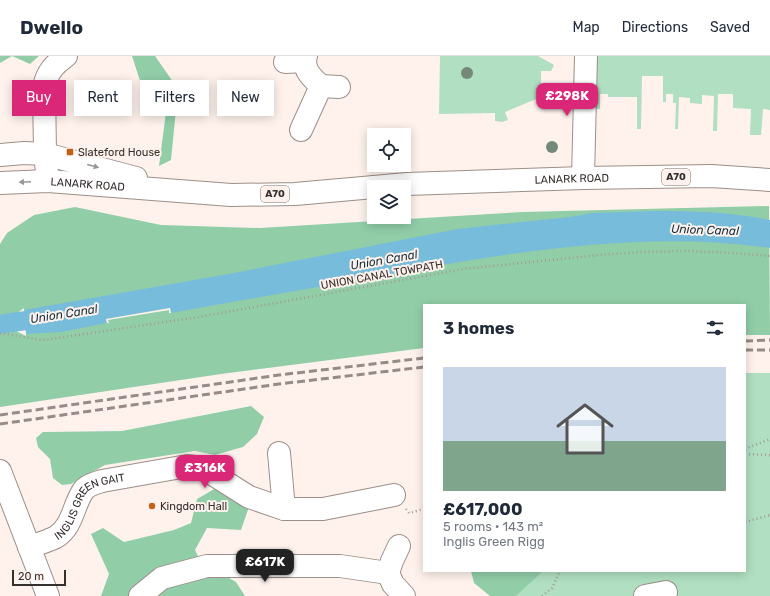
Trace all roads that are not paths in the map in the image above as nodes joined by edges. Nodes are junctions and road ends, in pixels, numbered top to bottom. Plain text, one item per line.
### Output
1 (66, 56) edge
2 (586, 56) edge
3 (299, 60) edge
4 (300, 130) dead end
5 (45, 154) junction
6 (0, 155) edge
7 (582, 178) junction
8 (770, 180) edge
9 (48, 181) junction
10 (0, 183) edge
11 (411, 184) edge
12 (367, 188) edge
13 (175, 190) junction
14 (279, 453) dead end
15 (1, 475) edge
16 (394, 495) dead end
17 (284, 509) junction
18 (399, 546) dead end
19 (30, 547) junction
20 (388, 573) junction
21 (48, 596) edge
22 (140, 596) edge
23 (404, 596) edge

1 - 5 street
2 - 7 street
3 - 4 street
5 - 6 street, LANARK ROAD / A70
5 - 9 street
5 -> 13 street, LANARK ROAD / A70
7 - 8 street, LANARK ROAD / A70
7 - 11 street, LANARK ROAD / A70
9 -> 10 street, LANARK ROAD / A70
9 - 13 street, LANARK ROAD / A70
12 - 13 street, LANARK ROAD / A70
14 - 17 street
15 - 19 street
16 - 17 street, INGLIS GREEN GAIT
17 - 19 street, INGLIS GREEN GAIT
18 - 20 street
19 - 21 street
20 - 22 street
20 - 23 street

